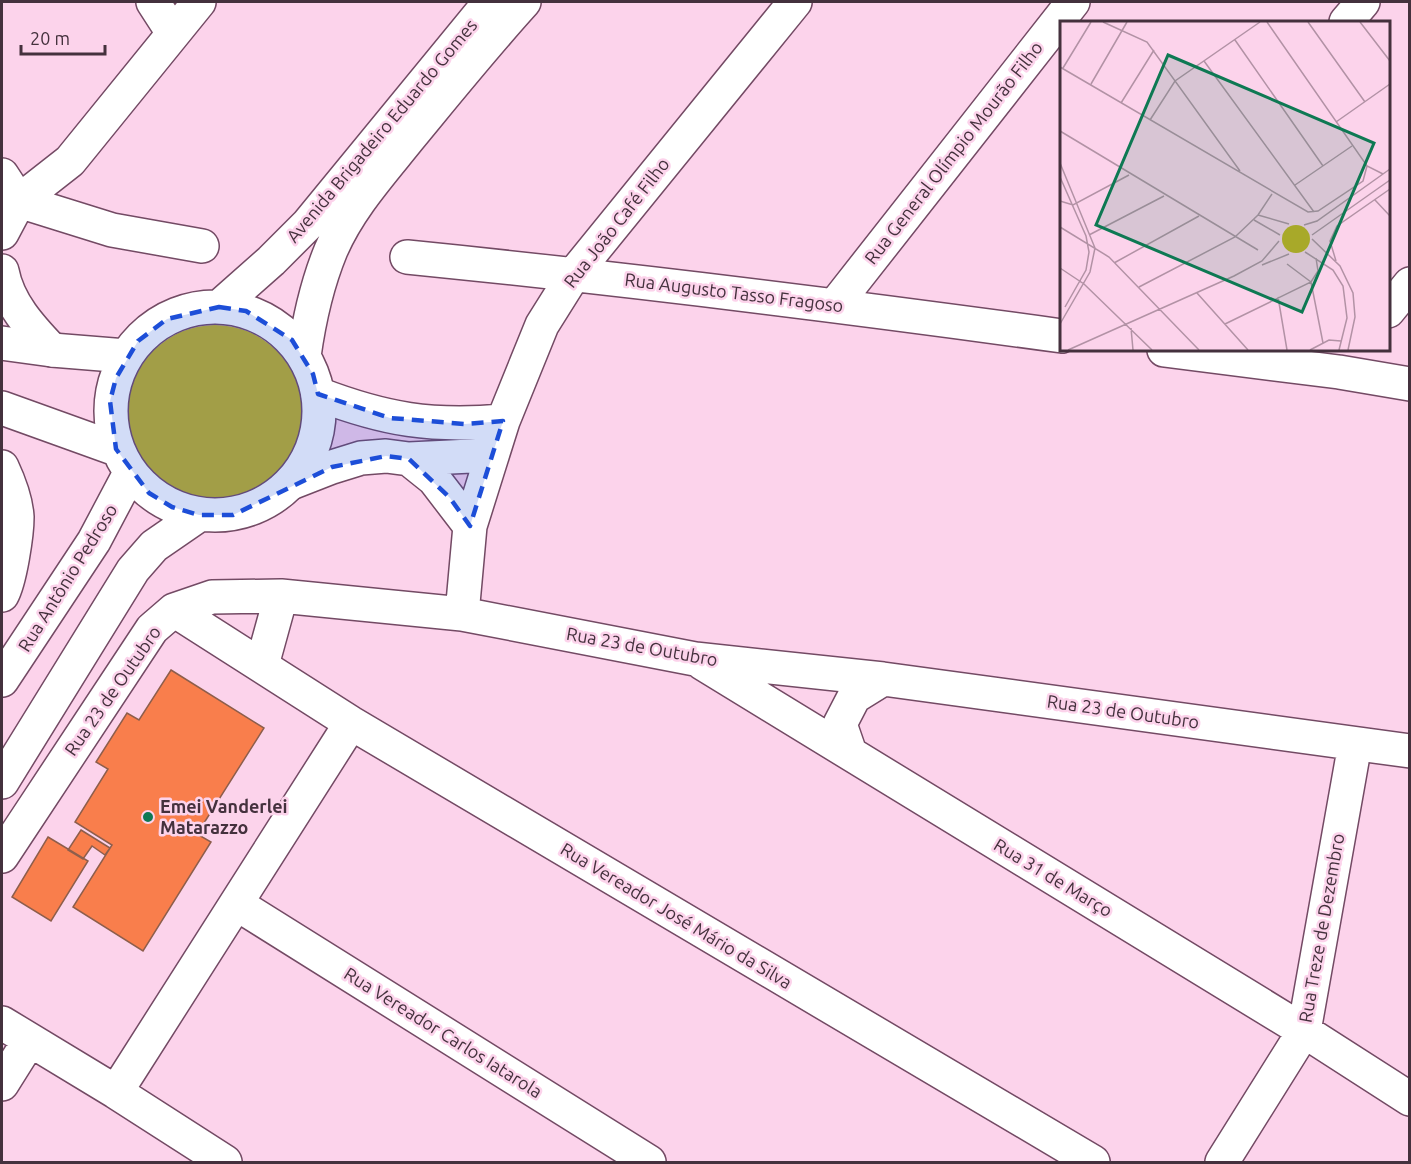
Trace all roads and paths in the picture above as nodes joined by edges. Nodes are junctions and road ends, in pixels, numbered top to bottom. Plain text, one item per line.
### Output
1 (153, 2) edge
2 (199, 2) edge
3 (490, 2) edge
4 (524, 2) edge
5 (795, 2) edge
6 (1073, 2) edge
7 (1363, 2) edge
8 (1347, 21) edge
9 (173, 33) junction
10 (10, 188) edge
11 (2, 234) edge
12 (202, 246) dead end
13 (407, 257) dead end
14 (2, 270) edge
15 (574, 274) junction
16 (1410, 284) edge
17 (835, 305) junction
18 (219, 307) junction
19 (1390, 309) edge
20 (1060, 336) edge
21 (2, 343) edge
22 (52, 350) junction
23 (1181, 351) edge
24 (126, 356) junction
25 (304, 356) junction
26 (1348, 361) edge
27 (1410, 384) edge
28 (318, 394) junction
29 (2, 408) edge
30 (503, 421) junction
31 (492, 455) junction
32 (410, 459) junction
33 (123, 461) junction
34 (2, 467) edge
35 (291, 483) junction
36 (199, 515) junction
37 (470, 526) junction
38 (2, 595) edge
39 (281, 596) junction
40 (174, 610) junction
41 (462, 614) junction
42 (14, 647) edge
43 (695, 659) junction
44 (262, 665) junction
45 (883, 679) junction
46 (2, 680) edge
47 (351, 723) junction
48 (1355, 744) junction
49 (1410, 751) edge
50 (850, 753) junction
51 (2, 782) edge
52 (2, 856) edge
53 (237, 903) junction
54 (2, 1023) edge
55 (1304, 1031) junction
56 (29, 1041) junction
57 (2, 1084) edge
58 (116, 1092) junction
59 (1410, 1099) edge
60 (225, 1162) edge
61 (649, 1162) edge
62 (1094, 1162) edge
63 (1222, 1162) edge

1 - 9 street
2 - 9 street
3 - 18 street, Avenida Brigadeiro Eduardo Gomes
4 - 25 street, Avenida Brigadeiro Eduardo Gomes
5 - 15 street, Rua João Café Filho
6 - 17 street, Rua General Olímpio Mourão Filho
7 - 8 street
9 - 10 street
10 - 11 street
10 - 12 street
13 - 15 street, Rua Augusto Tasso Fragoso
14 - 22 street
15 - 17 street, Rua Augusto Tasso Fragoso
15 - 30 street, Rua João Café Filho
16 - 19 street
17 - 20 street, Rua Augusto Tasso Fragoso
18 - 24 street
18 - 25 street
21 - 22 street
22 - 24 street
23 - 26 street
24 - 33 street
25 - 28 street
26 - 27 street
28 - 30 street
28 - 35 street
29 - 33 street
30 - 31 street, Rua João Café Filho
31 - 32 street
31 - 37 street, Rua João Café Filho
32 - 35 street
32 - 37 street
33 - 36 street
33 - 42 street, Rua Antônio Pedroso
34 - 38 street
35 - 36 street
36 - 51 street
37 - 41 street, Rua João Café Filho
39 - 40 street, Rua 23 de Outubro
39 - 41 street, Rua 23 de Outubro
39 - 44 street
40 - 44 street, Rua Vereador José Mário da Silva
40 - 52 street, Rua 23 de Outubro
41 - 43 street, Rua 23 de Outubro
42 - 46 street, Rua Antônio Pedroso
43 - 45 street, Rua 23 de Outubro
43 - 50 street, Rua 31 de Março
44 - 47 street, Rua Vereador José Mário da Silva
45 - 48 street, Rua 23 de Outubro
45 - 50 street
47 - 53 street
47 - 62 street, Rua Vereador José Mário da Silva
48 - 49 street, Rua 23 de Outubro
48 - 55 street, Rua Treze de Dezembro
50 - 55 street, Rua 31 de Março
53 - 58 street
53 - 61 street, Rua Vereador Carlos Iatarola
54 - 56 street
55 - 59 street, Rua 31 de Março
55 - 63 street, Rua Treze de Dezembro
56 - 57 street
56 - 58 street
58 - 60 street

